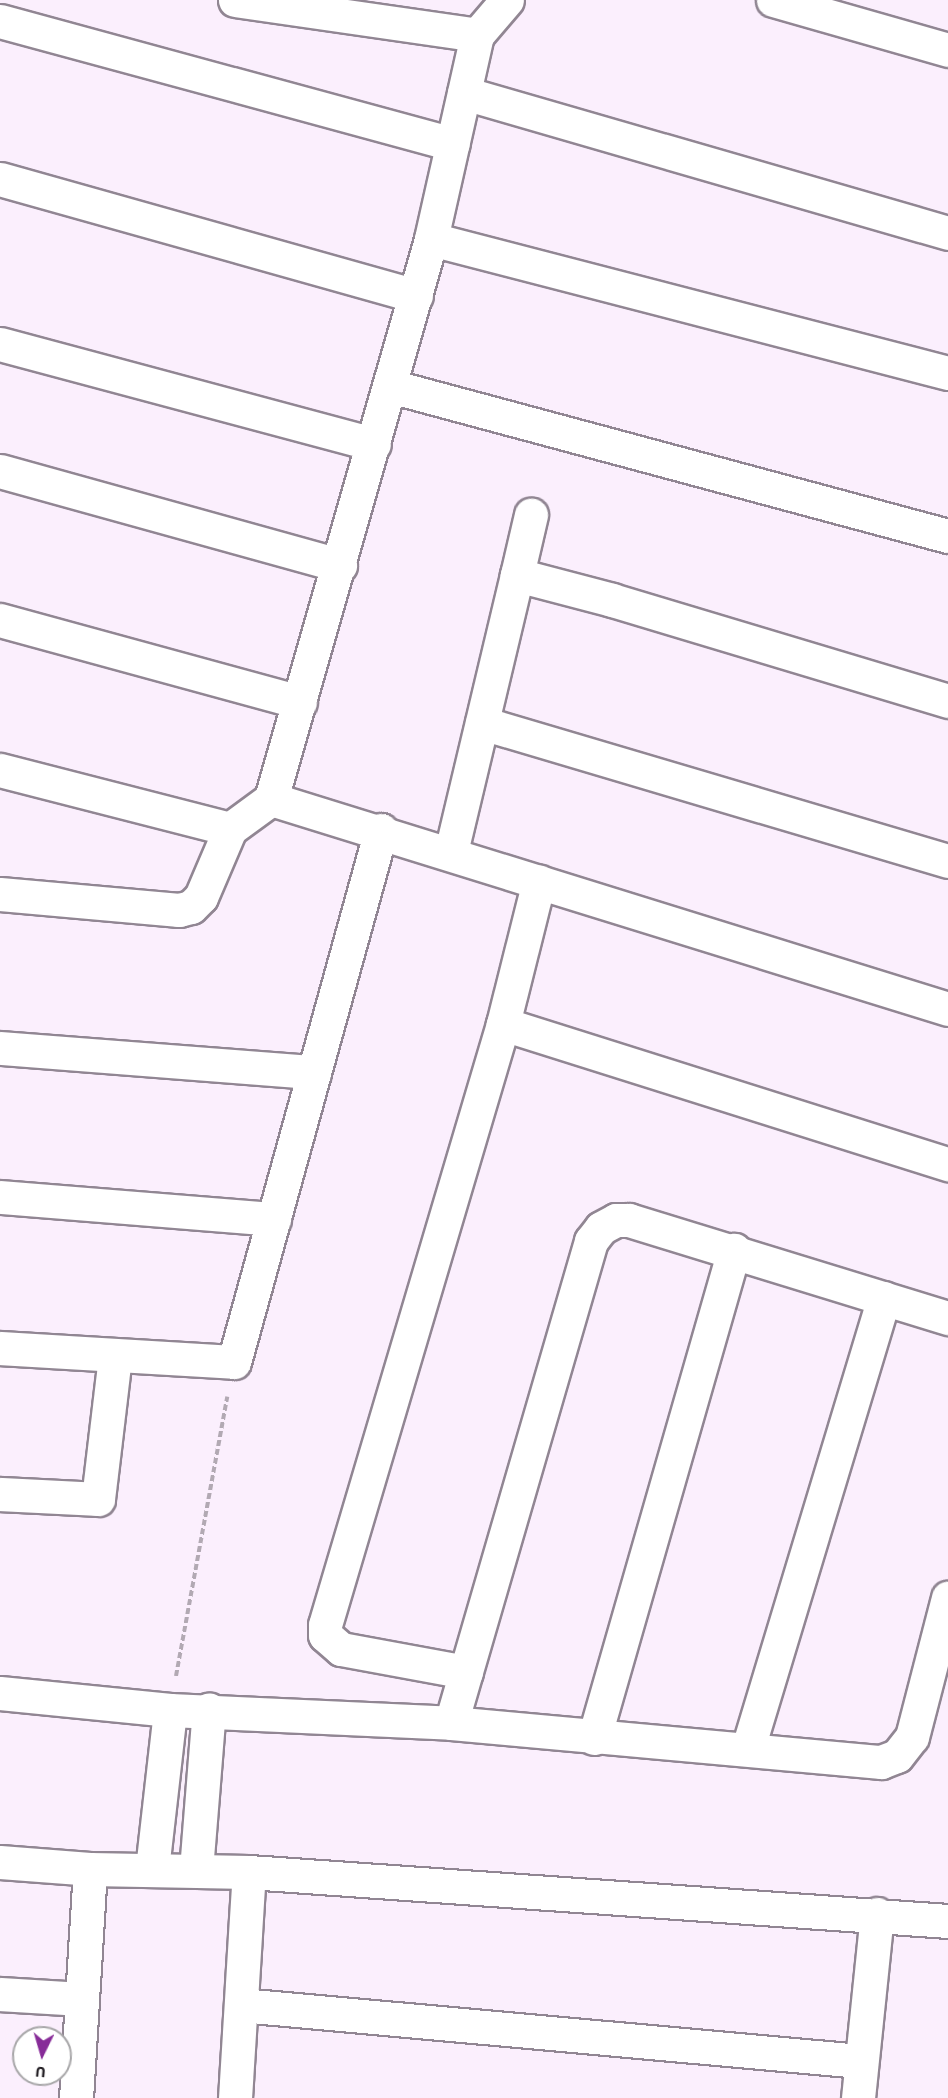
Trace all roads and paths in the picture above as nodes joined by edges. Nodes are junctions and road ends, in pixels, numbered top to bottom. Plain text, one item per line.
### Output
1 (235, 0) edge
2 (507, 0) edge
3 (773, 0) edge
4 (0, 21) edge
5 (477, 35) junction
6 (948, 50) edge
7 (464, 93) junction
8 (453, 144) junction
9 (0, 179) edge
10 (948, 233) edge
11 (431, 239) junction
12 (416, 296) junction
13 (0, 344) edge
14 (948, 373) edge
15 (390, 386) junction
16 (374, 444) junction
17 (0, 471) edge
18 (531, 515) dead end
19 (948, 536) edge
20 (340, 565) junction
21 (517, 575) junction
22 (0, 620) edge
23 (948, 701) edge
24 (300, 702) junction
25 (482, 723) junction
26 (0, 770) edge
27 (271, 799) junction
28 (230, 829) junction
29 (381, 830) junction
30 (451, 852) junction
31 (948, 861) edge
32 (538, 881) junction
33 (0, 894) edge
34 (948, 1009) edge
35 (503, 1024) junction
36 (0, 1048) edge
37 (314, 1072) junction
38 (948, 1164) edge
39 (0, 1197) edge
40 (274, 1219) junction
41 (734, 1250) junction
42 (884, 1298) junction
43 (948, 1318) edge
44 (0, 1348) edge
45 (115, 1357) junction
46 (234, 1362) junction
47 (0, 1494) edge
48 (948, 1598) edge
49 (466, 1672) junction
50 (0, 1693) edge
51 (170, 1710) junction
52 (209, 1710) junction
53 (451, 1723) junction
54 (594, 1738) junction
55 (748, 1748) junction
56 (0, 1862) edge
57 (90, 1869) junction
58 (152, 1869) junction
59 (196, 1870) junction
60 (249, 1872) junction
61 (877, 1914) junction
62 (948, 1921) edge
63 (0, 1994) edge
64 (82, 1999) junction
65 (241, 2005) junction
66 (860, 2061) junction
67 (76, 2098) edge
68 (235, 2098) edge
69 (858, 2098) edge

1 - 5 street
2 - 5 street
3 - 6 street
4 - 8 street
5 - 7 street
7 - 8 street
7 - 10 street
8 - 11 street
9 - 12 street
11 - 12 street
11 - 14 street
12 - 15 street
13 - 16 street
15 - 16 street
15 - 19 street
16 - 20 street
17 - 20 street
18 - 21 street
20 - 24 street
21 - 23 street
21 - 25 street
22 - 24 street
24 - 27 street
25 - 30 street
25 - 31 street
26 - 28 street
27 - 28 street
27 - 29 street
28 - 33 street
29 - 30 street
29 - 37 street
30 - 32 street
32 - 34 street
32 - 35 street
35 - 38 street
35 - 49 street
36 - 37 street
37 - 40 street
39 - 40 street
40 - 46 street
41 - 42 street
41 - 49 street
41 - 54 street
42 - 43 street
42 - 55 street
44 - 45 street
45 - 46 street
45 - 47 street
46 - 51 path
48 - 55 street
49 - 53 street
50 - 51 street
51 - 52 street
51 - 58 street
52 - 53 street
52 - 59 street
53 - 54 street
54 - 55 street
56 - 57 street
57 - 58 street
57 - 64 street
58 - 59 street
59 - 60 street
60 - 61 street
60 - 65 street
61 - 62 street
61 - 66 street
63 - 64 street
64 - 67 street
65 - 66 street
65 - 68 street
66 - 69 street

